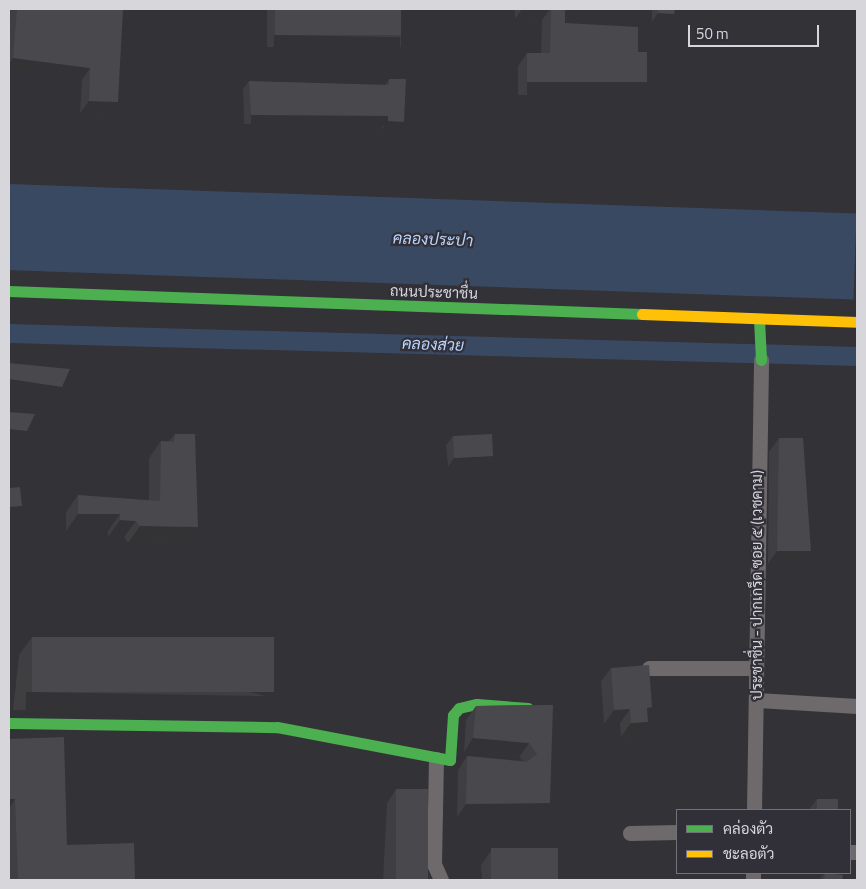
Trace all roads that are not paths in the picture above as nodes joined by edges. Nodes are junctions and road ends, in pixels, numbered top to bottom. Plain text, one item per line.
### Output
1 (9, 291) edge
2 (759, 319) junction
3 (857, 322) edge
4 (761, 360) joint
5 (649, 668) edge
6 (756, 668) junction
7 (756, 700) junction
8 (857, 706) edge
9 (535, 709) edge
10 (9, 723) edge
11 (443, 760) junction
12 (468, 762) edge
13 (754, 809) edge
14 (676, 832) edge
15 (630, 833) dead end
16 (440, 880) edge

1 - 2 main road, ถนนประชาชื่น
2 - 3 main road, ถนนประชาชื่น
2 - 4 main road
4 - 6 street, ประชาชื่น - ปากเกร็ด ซอย ๕ (เวชคาม)
5 - 6 street
6 - 7 street, ประชาชื่น - ปากเกร็ด ซอย ๕ (เวชคาม)
7 - 8 street
7 - 13 street, ประชาชื่น - ปากเกร็ด ซอย ๕ (เวชคาม)
9 - 11 main road
10 - 11 main road
11 - 12 street
11 - 16 street
14 - 15 street

